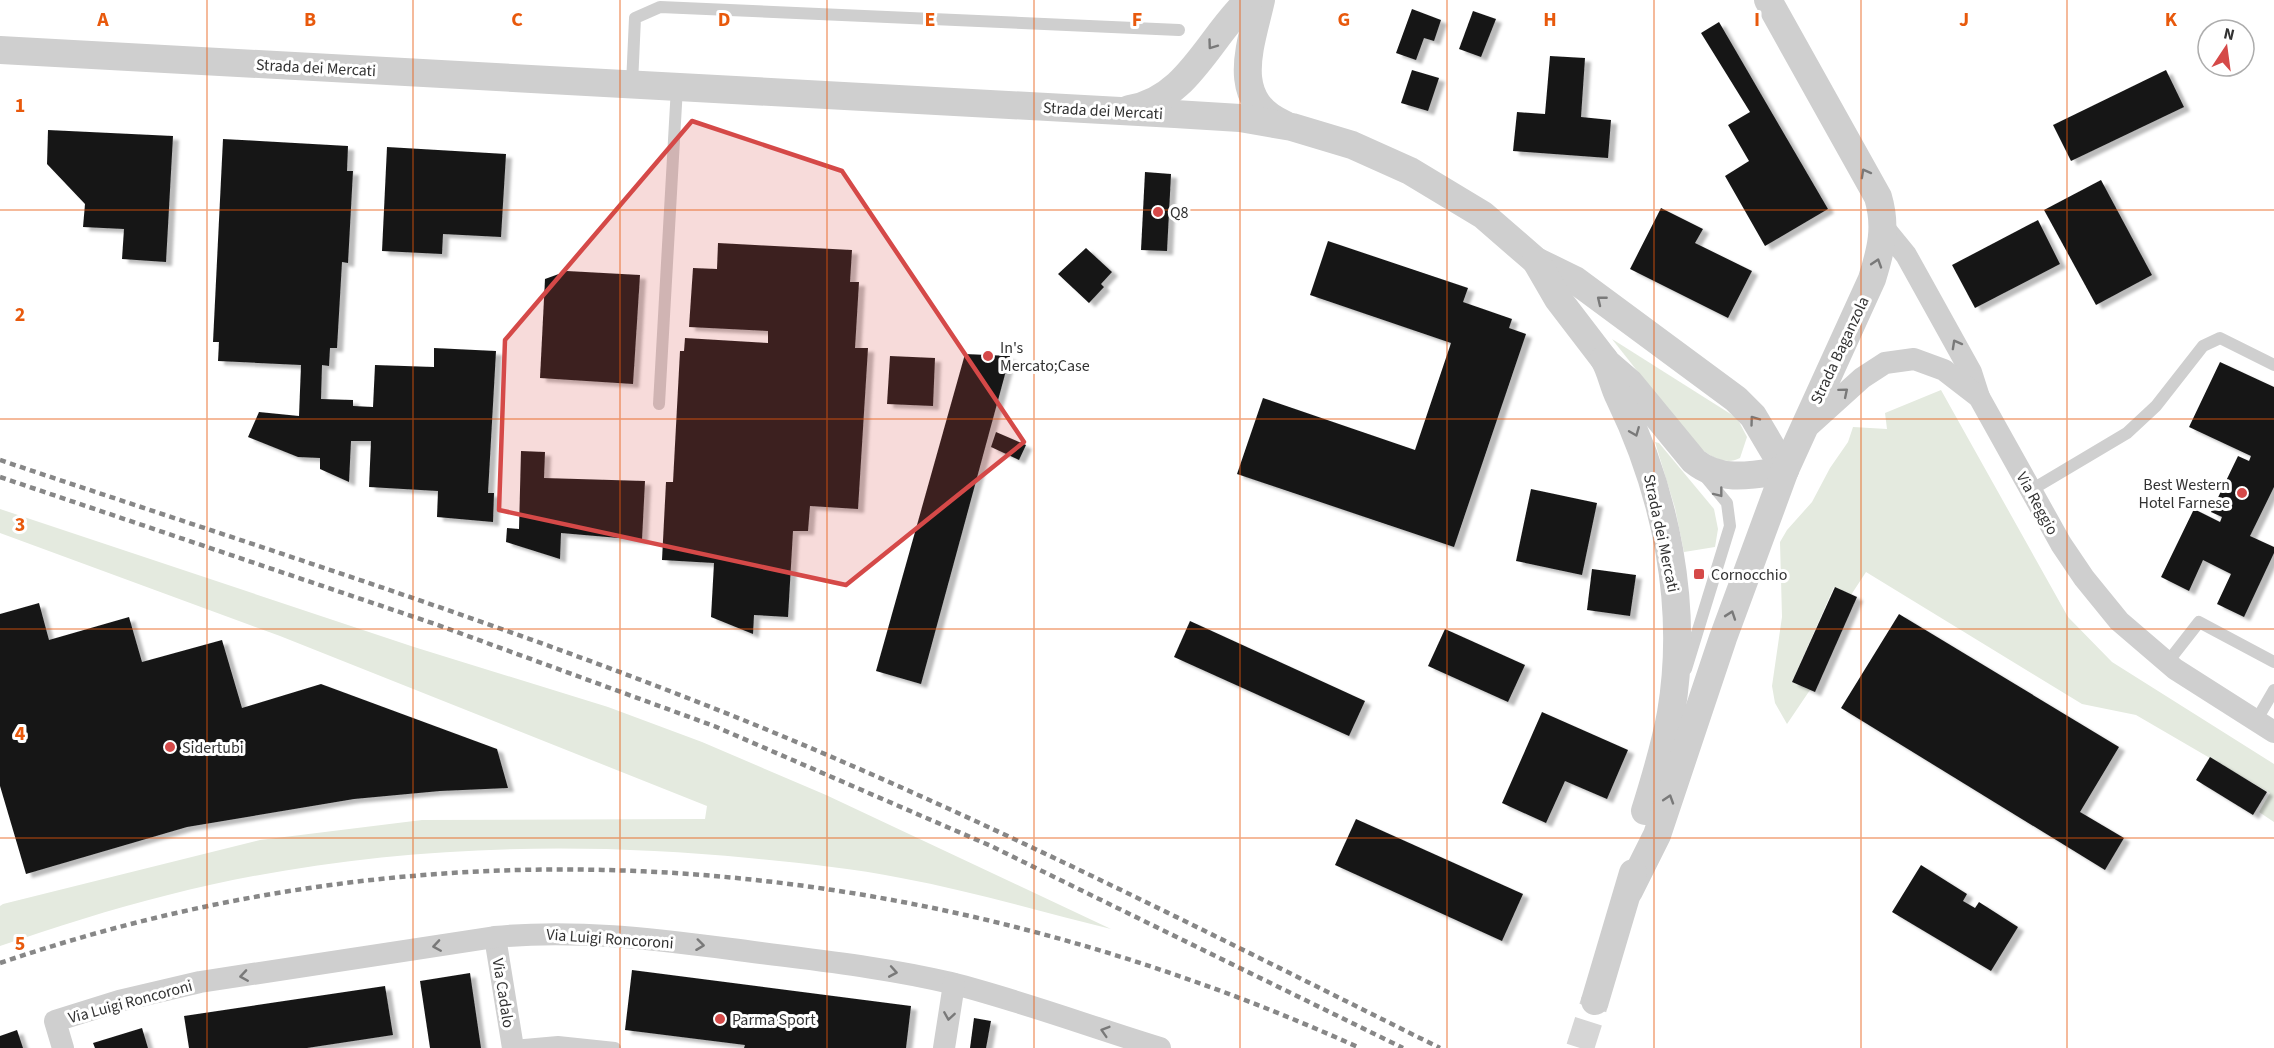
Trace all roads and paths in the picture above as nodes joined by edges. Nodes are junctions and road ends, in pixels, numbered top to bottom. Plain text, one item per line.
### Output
1 (824, 0) edge
2 (1249, 0) edge
3 (1261, 0) edge
4 (1768, 0) edge
5 (823, 14) junction
6 (1179, 30) dead end
7 (0, 50) edge
8 (632, 84) junction
9 (677, 87) junction
10 (1108, 110) junction
11 (1292, 127) junction
12 (1884, 228) junction
13 (1536, 261) junction
14 (1604, 359) junction
15 (2274, 365) edge
16 (1979, 397) junction
17 (659, 404) dead end
18 (1802, 432) junction
19 (1681, 448) junction
20 (1785, 470) junction
21 (2031, 490) junction
22 (2274, 662) edge
23 (2167, 663) junction
24 (2274, 690) edge
25 (1671, 713) junction
26 (2265, 726) edge
27 (1629, 891) junction
28 (495, 937) junction
29 (954, 984) junction
30 (1594, 1001) tunnel mouth
31 (513, 1047) edge
32 (63, 1048) edge
33 (615, 1048) edge
34 (944, 1048) edge
35 (1160, 1048) edge

1 - 5 lane
2 -> 10 street
3 - 11 street
12 -> 4 street, Strada Baganzola
5 - 6 lane
5 - 8 lane
7 - 8 street, Strada dei Mercati
8 - 9 street, Strada dei Mercati
9 - 10 street, Strada dei Mercati
9 - 17 lane
10 - 11 street, Strada dei Mercati
11 - 13 street, Strada dei Mercati
16 -> 12 street, Strada Baganzola
18 -> 12 street, Strada Baganzola
13 - 14 street, Strada dei Mercati
20 -> 13 street, Strada dei Mercati
14 - 19 street, Strada dei Mercati
14 -> 25 street, Strada dei Mercati
15 - 21 lane
18 -> 16 street, Via Reggio
16 - 21 street, Via Reggio
18 - 20 street, Strada Baganzola
19 - 20 street, Strada dei Mercati
19 -> 25 lane
27 -> 20 street, Strada dei Mercati
21 - 23 street, Via Reggio
22 - 23 lane
23 - 26 street, Via Reggio
24 - 26 lane
25 - 27 street, Strada dei Mercati
27 - 30 street, Strada dei Mercati
28 -> 29 street, Via Luigi Roncoroni
28 - 31 street, Via Cadalo
28 -> 32 street, Via Luigi Roncoroni
29 -> 34 street
35 -> 29 street, Via Luigi Roncoroni
31 - 33 lane

